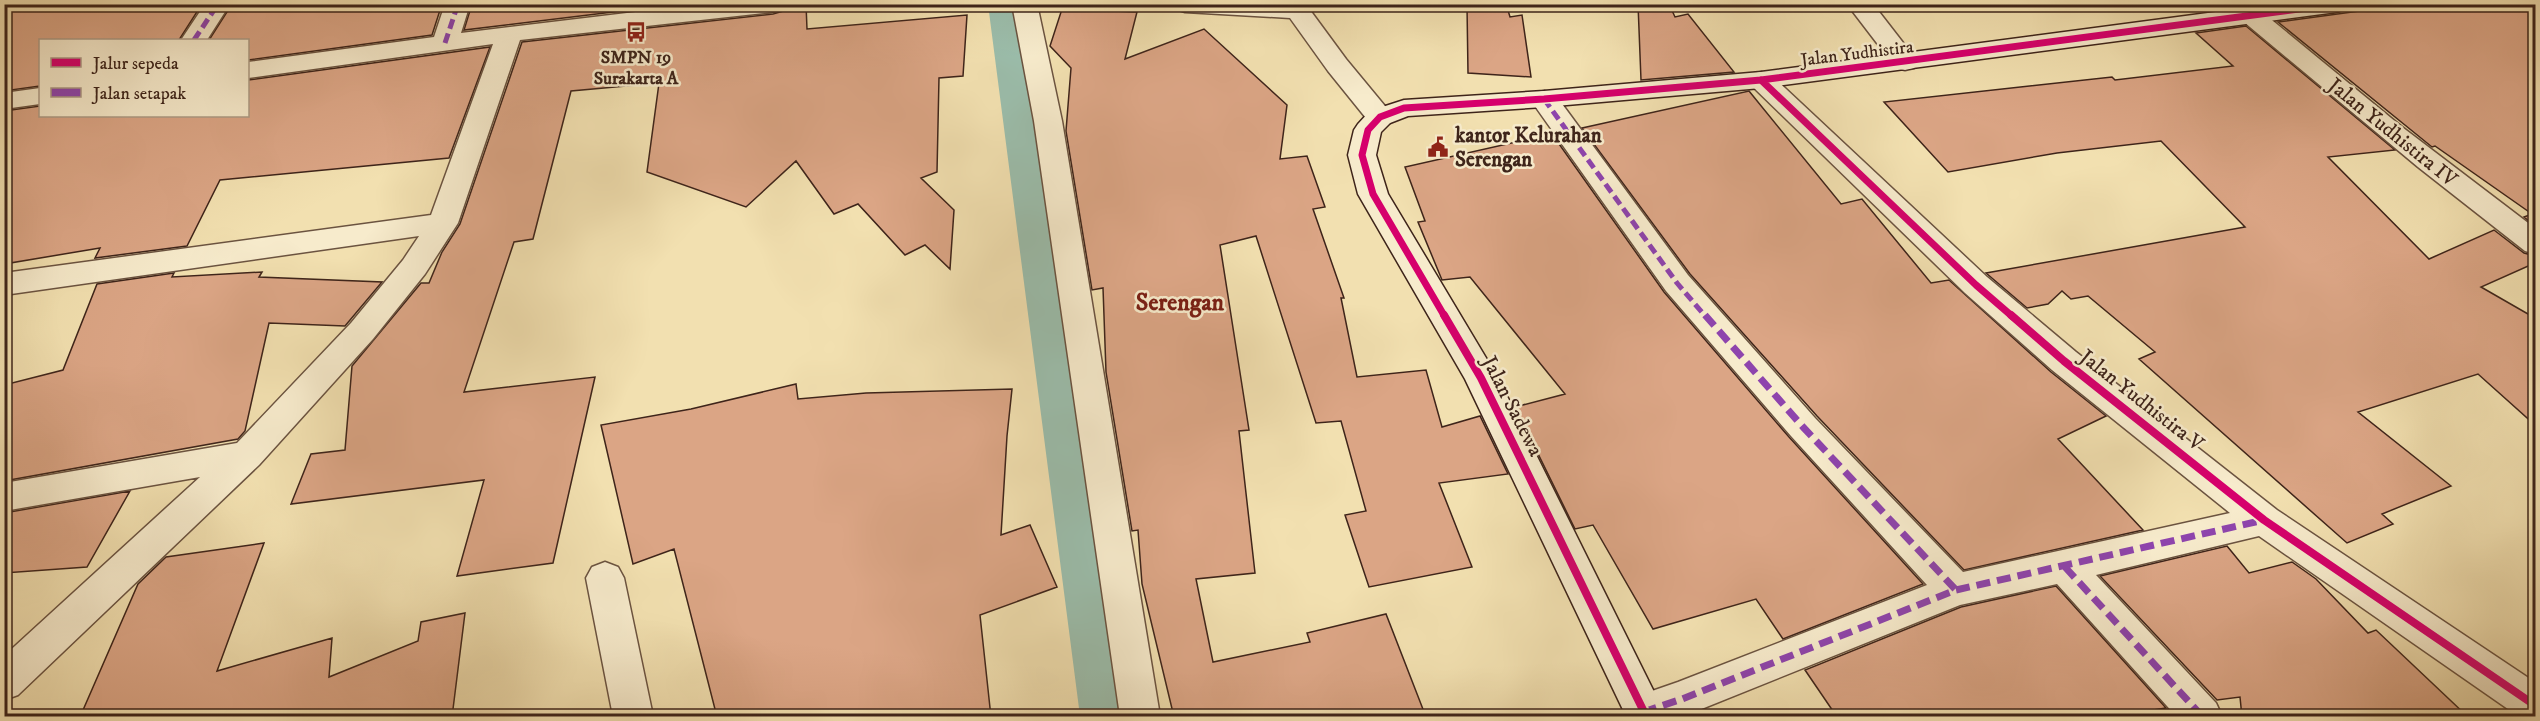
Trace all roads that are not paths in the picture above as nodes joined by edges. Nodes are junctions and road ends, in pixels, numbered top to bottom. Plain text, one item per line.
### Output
1 (218, 4) edge
2 (458, 4) edge
3 (773, 4) edge
4 (1024, 4) edge
5 (1185, 4) edge
6 (1859, 4) edge
7 (2337, 4) edge
8 (1298, 8) edge
9 (686, 9) edge
10 (2253, 17) junction
11 (508, 34) junction
12 (196, 39) edge
13 (445, 43) junction
14 (1905, 62) junction
15 (249, 70) edge
16 (1761, 80) junction
17 (39, 96) edge
18 (1544, 99) junction
19 (4, 100) edge
20 (1380, 117) junction
21 (443, 223) junction
22 (2535, 244) edge
23 (4, 284) edge
24 (247, 455) junction
25 (4, 497) edge
26 (2264, 520) junction
27 (2065, 567) junction
28 (604, 578) dead end
29 (1956, 590) junction
30 (4, 682) edge
31 (2535, 706) edge
32 (1644, 714) edge
33 (633, 717) edge
34 (1140, 717) edge
35 (2202, 717) edge

1 - 12 street
2 - 13 street
3 - 9 street
4 - 34 street
5 - 8 street
6 - 14 street
7 - 10 street, Jalan Yudhistira
8 - 20 street
9 - 11 street
10 - 14 street, Jalan Yudhistira
10 - 22 street, Jalan Yudhistira IV
11 - 13 street
11 - 21 street
13 - 15 street
14 - 16 street, Jalan Yudhistira
16 - 18 street, Jalan Yudhistira
16 - 26 street, Jalan Yudhistira V
17 - 19 street
18 - 20 street, Jalan Yudhistira
18 - 29 street
20 - 32 street, Jalan Sadewa
21 - 23 street
21 - 24 street
24 - 25 street
24 - 30 street
26 - 27 street
26 - 31 street, Jalan Yudhistira V
27 - 29 street
27 - 35 street
28 - 33 street
29 - 32 street

